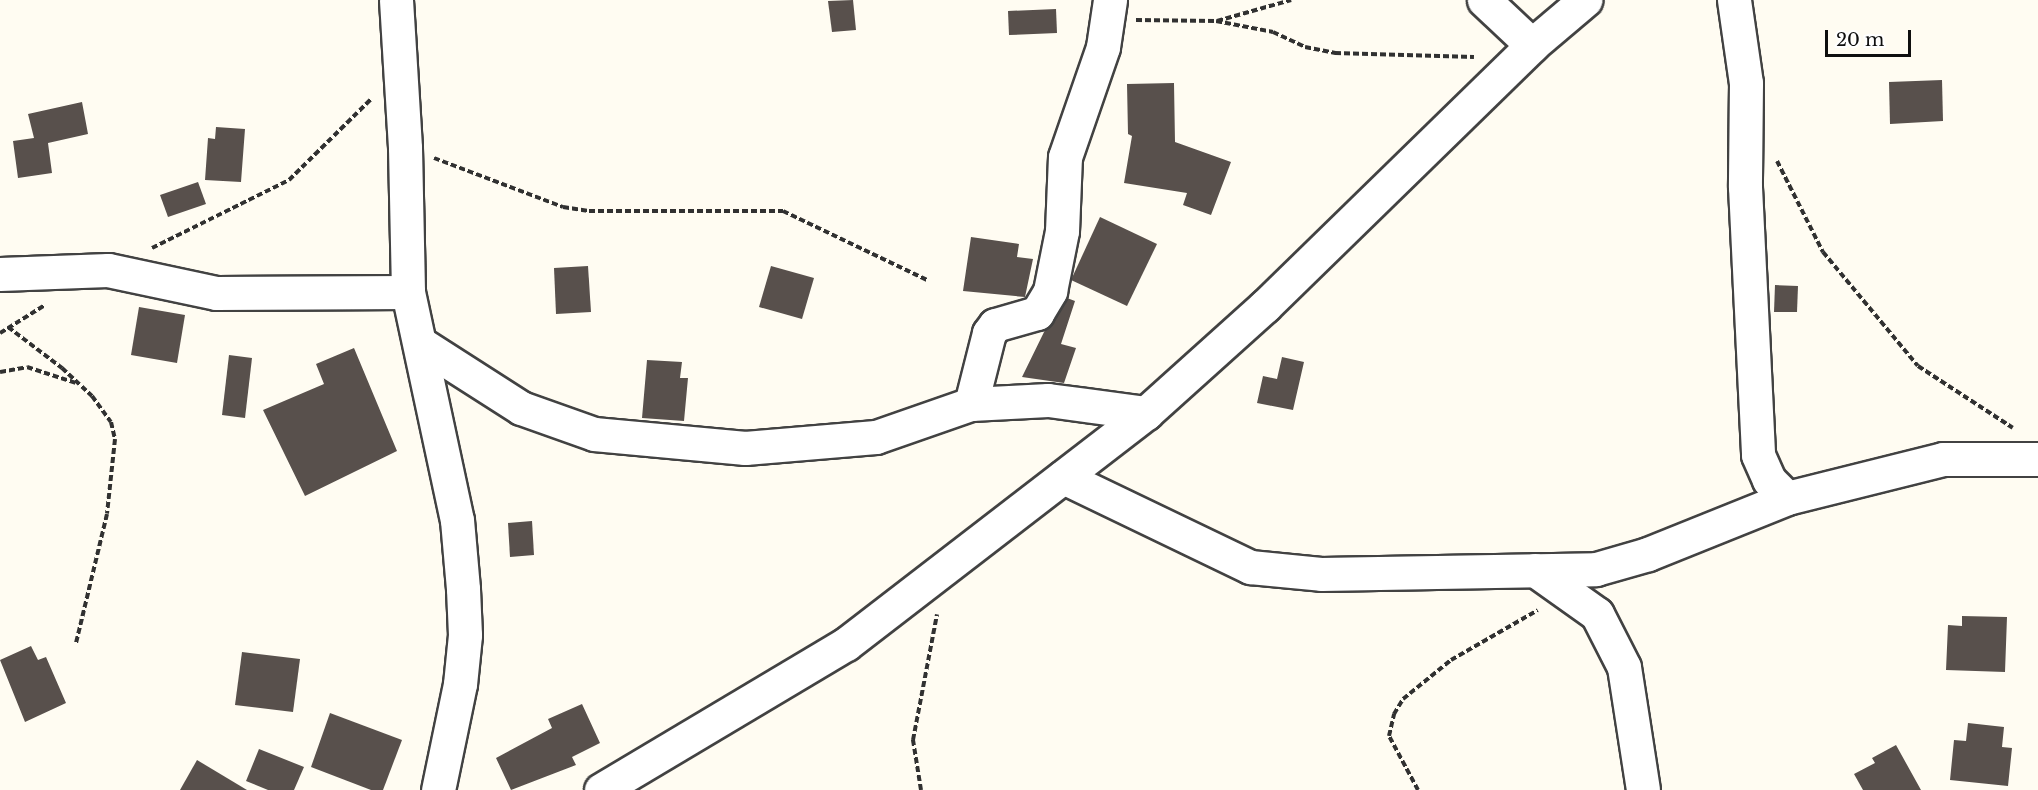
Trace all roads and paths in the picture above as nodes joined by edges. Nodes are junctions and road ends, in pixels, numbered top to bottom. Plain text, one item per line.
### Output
1 (396, 0) edge
2 (1291, 0) edge
3 (1484, 0) edge
4 (1586, 0) edge
5 (1734, 0) edge
6 (1109, 10) edge
7 (1216, 21) junction
8 (1524, 52) junction
9 (401, 68) junction
10 (405, 148) junction
11 (1775, 157) dead end
12 (149, 250) dead end
13 (0, 274) edge
14 (927, 280) dead end
15 (408, 292) junction
16 (46, 304) dead end
17 (8, 327) junction
18 (0, 333) edge
19 (421, 344) junction
20 (0, 372) edge
21 (80, 385) junction
22 (971, 404) junction
23 (1146, 413) junction
24 (2029, 446) edge
25 (1063, 477) junction
26 (1787, 498) junction
27 (1535, 570) junction
28 (1568, 593) junction
29 (937, 611) dead end
30 (75, 643) dead end
31 (438, 790) edge
32 (602, 790) edge
33 (921, 790) edge
34 (1418, 790) edge
35 (1643, 790) edge

1 - 9 street
2 - 7 path
3 - 8 street
4 - 8 street
5 - 26 street
6 - 7 path
6 - 22 street
7 - 8 path
8 - 23 street
9 - 10 street
9 - 12 path
10 - 14 path
10 - 15 street
11 - 24 path
13 - 15 street
15 - 19 street
16 - 17 path
17 - 18 path
17 - 21 path
19 - 22 street
19 - 31 street
20 - 21 path
21 - 30 path
22 - 23 street
23 - 25 street
24 - 26 street
25 - 27 street
25 - 32 street
26 - 27 street
27 - 28 street
28 - 34 path
28 - 35 street
29 - 33 path

